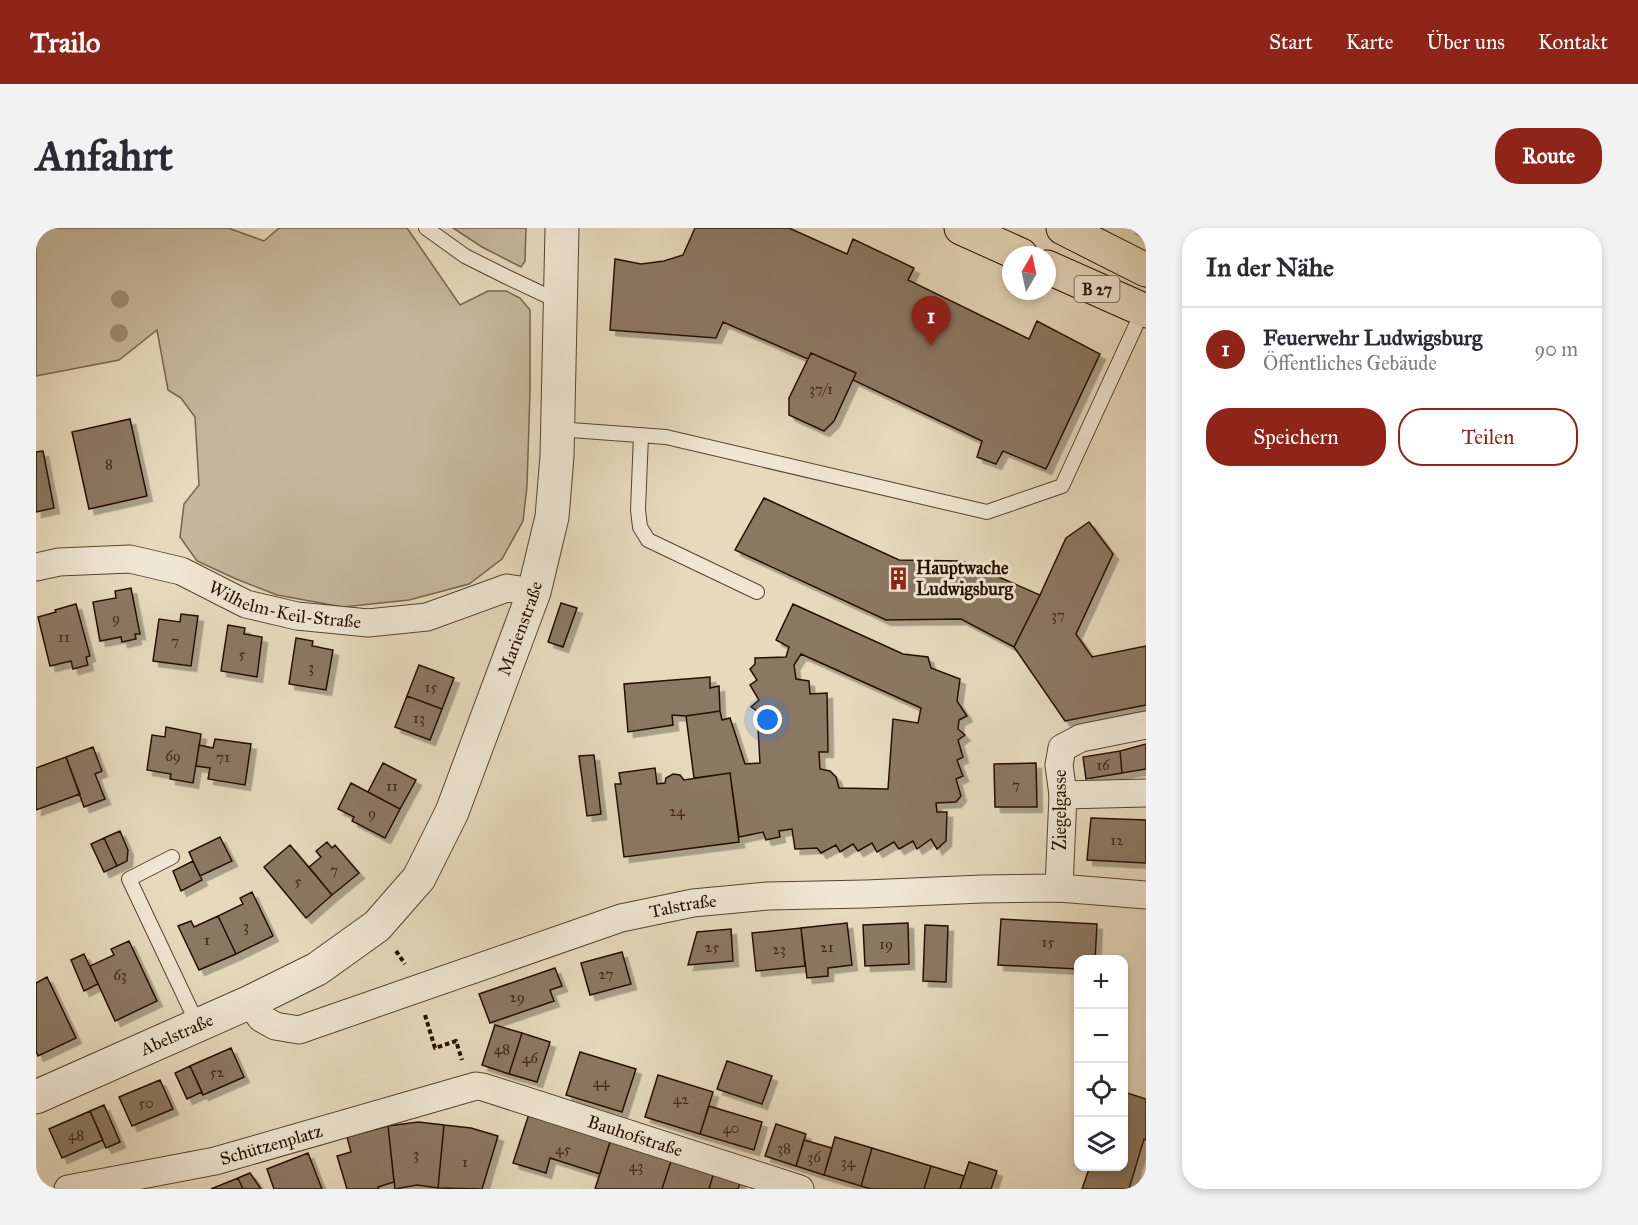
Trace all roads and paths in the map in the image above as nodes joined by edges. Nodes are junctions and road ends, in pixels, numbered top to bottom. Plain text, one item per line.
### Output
1 (426, 228) edge
2 (562, 228) edge
3 (961, 228) edge
4 (1063, 228) edge
5 (1002, 246) edge
6 (1146, 270) edge
7 (1056, 271) edge
8 (560, 302) junction
9 (1144, 311) edge
10 (557, 429) junction
11 (641, 435) junction
12 (36, 567) edge
13 (534, 592) junction
14 (757, 592) dead end
15 (1146, 725) edge
16 (1146, 793) edge
17 (1063, 795) junction
18 (172, 856) dead end
19 (1059, 888) junction
20 (1146, 895) edge
21 (317, 969) joint
22 (250, 1002) junction
23 (426, 1020) dead end
24 (198, 1025) junction
25 (463, 1061) dead end
26 (471, 1087) joint
27 (36, 1097) edge
28 (68, 1189) edge
29 (800, 1189) edge

1 - 8 lane
2 - 8 street, Marienstraße
3 - 5 main road
4 - 6 main road, B 27
7 - 9 main road, B 27
8 - 10 street, Marienstraße
9 - 11 lane
10 - 11 lane
10 - 13 street, Marienstraße
11 - 14 lane
12 - 13 street, Wilhelm-Keil-Straße
13 - 21 street, Marienstraße
15 - 17 street, Ziegelgasse
16 - 17 street
17 - 19 street, Ziegelgasse
18 - 24 lane
19 - 20 street, Talstraße
19 - 22 street, Talstraße
21 - 22 street, Abelstraße
22 - 24 street, Abelstraße
23 - 25 path
24 - 27 street, Abelstraße
26 - 28 street, Schützenplatz
26 - 29 street, Bauhofstraße

